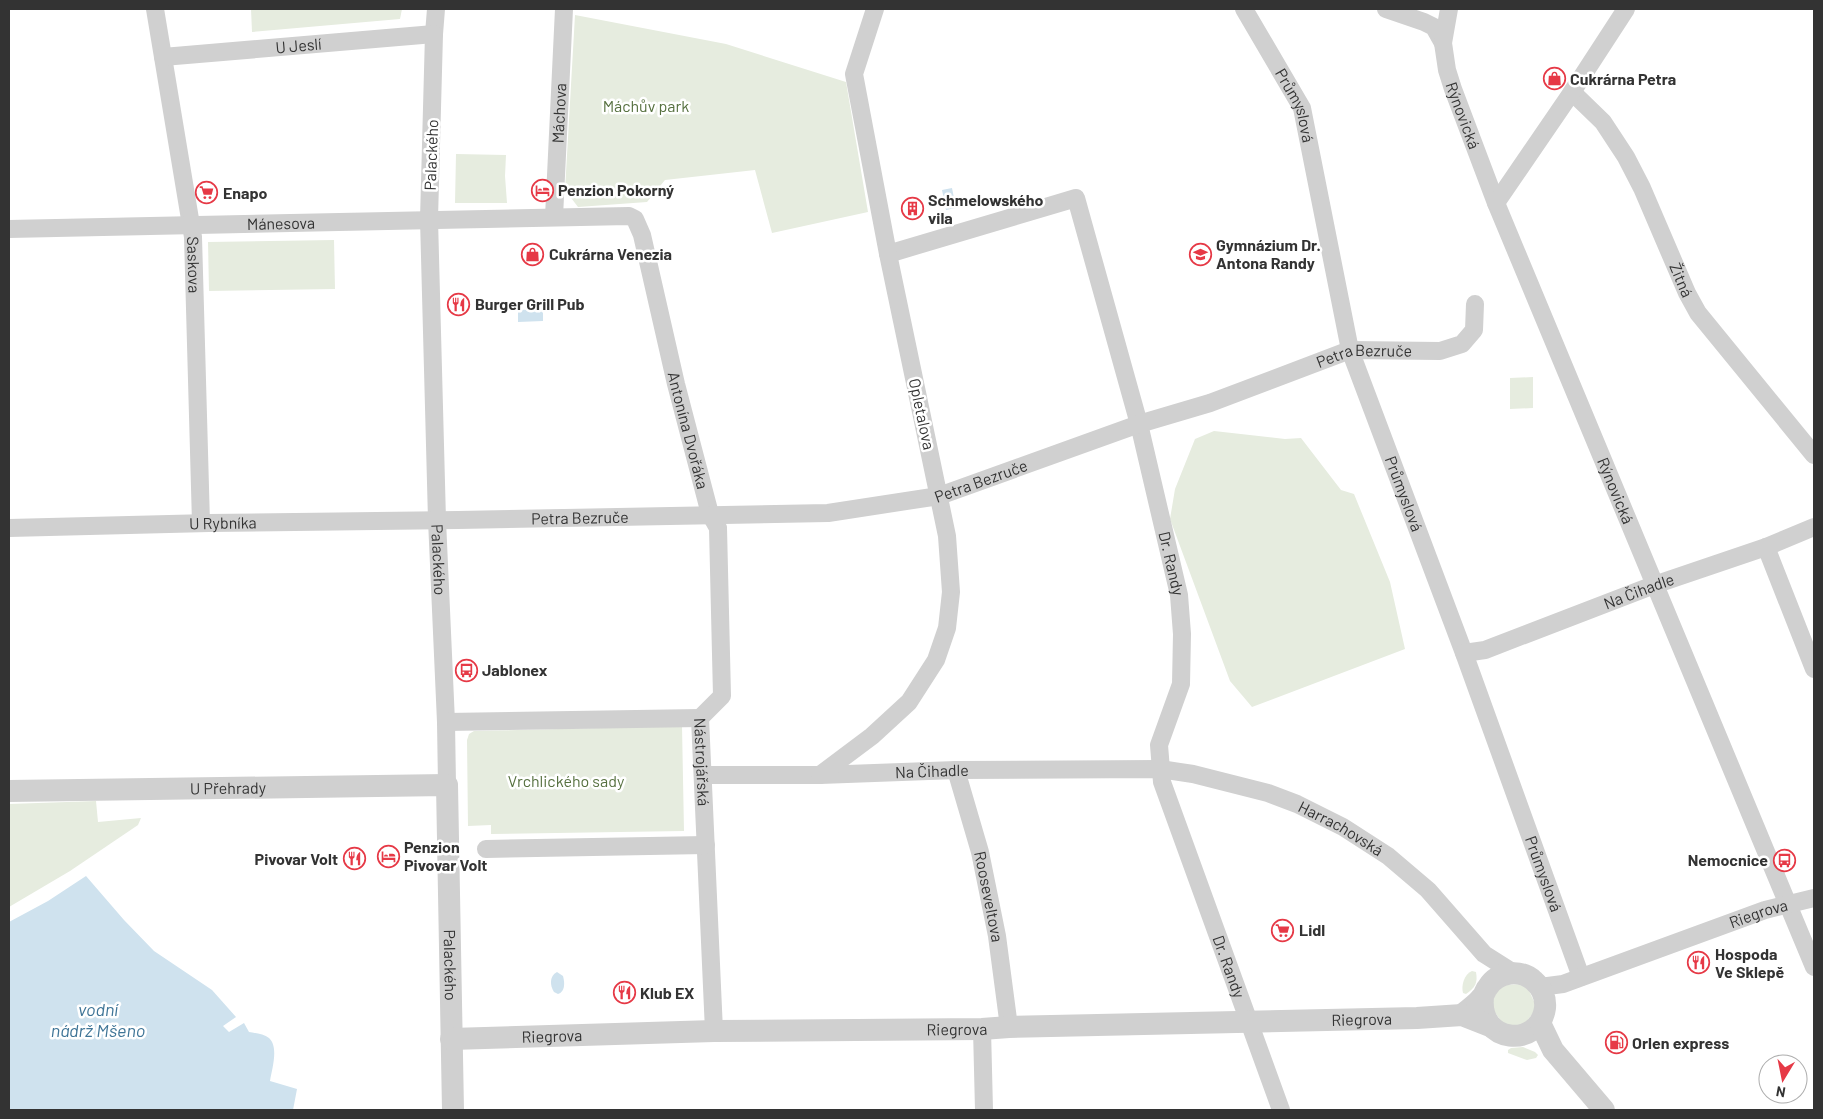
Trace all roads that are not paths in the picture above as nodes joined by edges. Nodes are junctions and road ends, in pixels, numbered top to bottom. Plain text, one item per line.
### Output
1 (155, 9) edge
2 (436, 9) edge
3 (564, 9) edge
4 (875, 9) edge
5 (1244, 9) edge
6 (1386, 9) edge
7 (1449, 9) edge
8 (1626, 9) edge
9 (434, 34) junction
10 (1443, 42) junction
11 (163, 56) junction
12 (1572, 92) junction
13 (1496, 203) junction
14 (554, 217) junction
15 (429, 220) junction
16 (191, 226) junction
17 (9, 229) edge
18 (888, 254) junction
19 (1475, 304) dead end
20 (1350, 350) junction
21 (1139, 424) junction
22 (1814, 456) edge
23 (939, 496) junction
24 (710, 514) junction
25 (437, 520) junction
26 (200, 523) junction
27 (1814, 527) edge
28 (9, 528) edge
29 (1766, 547) junction
30 (1654, 585) junction
31 (1464, 653) junction
32 (1814, 669) edge
33 (700, 718) junction
34 (446, 722) junction
35 (1160, 769) junction
36 (956, 770) junction
37 (703, 775) junction
38 (820, 775) junction
39 (447, 785) junction
40 (9, 791) edge
41 (706, 845) junction
42 (486, 850) dead end
43 (1814, 898) edge
44 (1788, 905) junction
45 (1484, 954) junction
46 (1814, 967) edge
47 (1514, 973) junction
48 (1581, 977) junction
49 (1485, 992) junction
50 (1537, 1012) junction
51 (1462, 1015) junction
52 (1248, 1022) junction
53 (1490, 1026) junction
54 (1009, 1027) junction
55 (982, 1029) junction
56 (714, 1031) junction
57 (451, 1039) junction
58 (452, 1110) edge
59 (984, 1110) edge
60 (1281, 1110) edge
61 (1604, 1110) edge

1 - 11 street, Saskova
2 - 9 street, Palackého
3 - 14 street, Máchova
4 - 18 street, Opletalova
5 - 20 street, Průmyslová
6 - 10 street
7 - 10 street, Rýnovická
8 - 12 street
9 - 11 street, U Jeslí
9 - 15 street, Palackého
10 - 13 street, Rýnovická
11 - 16 street, Saskova
12 - 13 street
12 - 22 street, Žitná
13 - 30 street, Rýnovická
14 - 15 street, Mánesova
14 - 24 street, Antonína Dvořáka
15 - 16 street, Mánesova
15 - 25 street, Palackého
16 - 17 street, Mánesova
16 - 26 street, Saskova
18 - 21 street, Dr. Randy
18 - 23 street, Opletalova
19 - 20 street, Petra Bezruče
20 - 21 street, Petra Bezruče
20 - 31 street, Průmyslová
21 - 23 street, Petra Bezruče
21 - 35 street, Dr. Randy
23 - 24 street, Petra Bezruče
23 - 38 street, Opletalova
24 - 25 street, Petra Bezruče
24 - 33 street, Antonína Dvořáka
25 - 26 street, U Rybníka
25 - 34 street, Palackého
26 - 28 street, U Rybníka
27 - 29 street, Na Čihadle
29 - 30 street, Na Čihadle
29 - 32 street
30 - 31 street, Na Čihadle
30 - 44 street, Rýnovická
31 - 48 street, Průmyslová
33 - 34 street, Nástrojářská
33 - 37 street, Nástrojářská
34 - 39 street, Palackého
35 - 36 street, Na Čihadle
35 - 45 street, Harrachovská
35 - 52 street, Dr. Randy
36 - 38 street, Na Čihadle
36 - 54 street, Rooseveltova
37 - 38 street, Na Čihadle
37 - 41 street, Nástrojářská
39 - 40 street, U Přehrady
39 - 57 street, Palackého
41 - 42 street
41 - 56 street, Nástrojářská
43 - 44 street, Riegrova
44 - 46 street, Rýnovická
44 - 48 street, Riegrova
45 - 47 street, Harrachovská
45 - 49 street
47 - 49 street
47 - 50 street
48 - 50 street, Riegrova
49 - 51 street
49 - 53 street
50 - 53 street, Riegrova
50 - 61 street
51 - 52 street, Riegrova
51 - 53 street, Riegrova
52 - 54 street, Riegrova
52 - 60 street, Dr. Randy
54 - 55 street, Riegrova
55 - 56 street, Riegrova
55 - 59 street
56 - 57 street, Riegrova
57 - 58 street, Palackého

